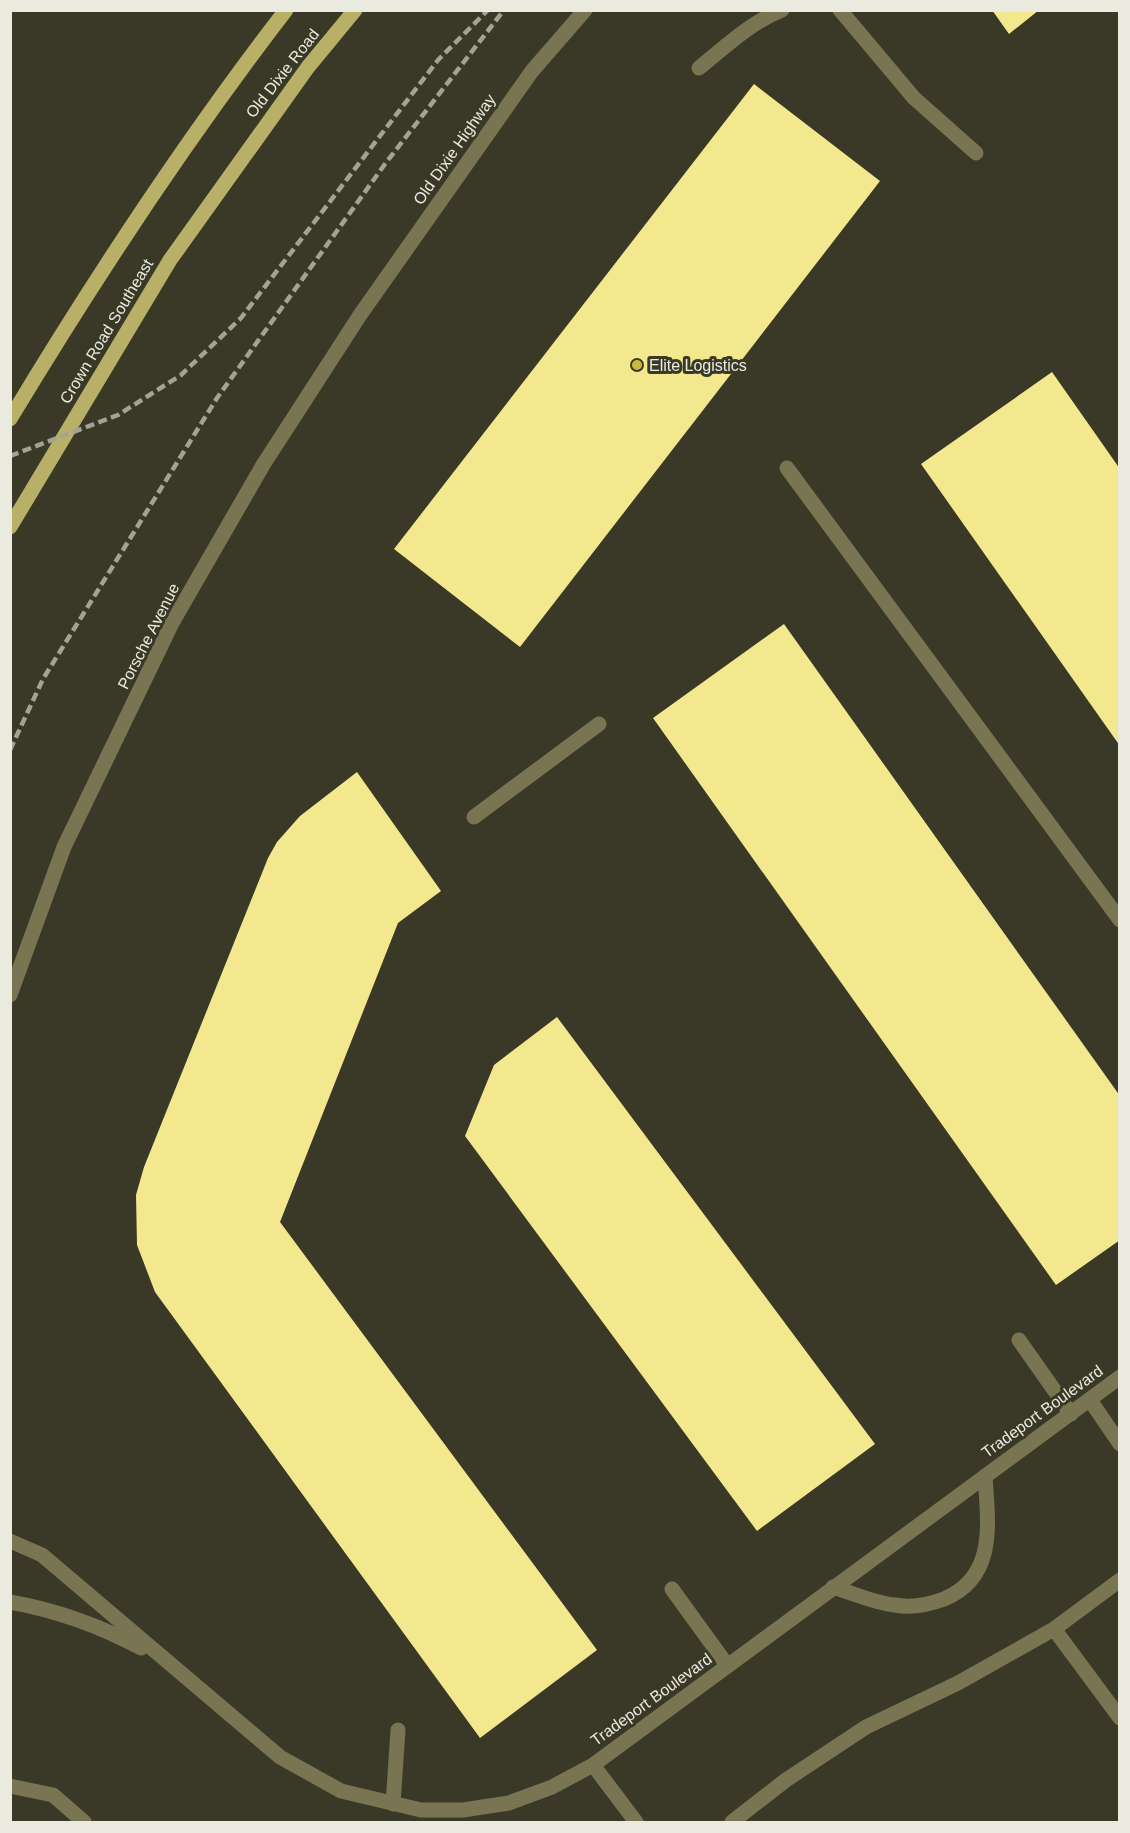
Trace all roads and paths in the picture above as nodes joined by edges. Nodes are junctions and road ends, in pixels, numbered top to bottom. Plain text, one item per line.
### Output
1 (286, 10) edge
2 (355, 10) edge
3 (585, 10) edge
4 (782, 10) edge
5 (840, 10) edge
6 (699, 68) dead end
7 (208, 114) joint
8 (976, 153) dead end
9 (240, 159) joint
10 (360, 315) joint
11 (10, 419) edge
12 (787, 468) dead end
13 (10, 527) edge
14 (599, 724) dead end
15 (474, 817) dead end
16 (1119, 920) edge
17 (10, 995) edge
18 (1020, 1340) dead end
19 (1119, 1377) edge
20 (1090, 1400) junction
21 (1071, 1414) junction
22 (1119, 1444) edge
23 (985, 1476) junction
24 (10, 1541) edge
25 (1119, 1580) edge
26 (833, 1587) junction
27 (672, 1589) dead end
28 (10, 1602) edge
29 (1054, 1629) junction
30 (165, 1660) junction
31 (727, 1665) junction
32 (1119, 1718) edge
33 (398, 1730) dead end
34 (592, 1765) junction
35 (10, 1786) edge
36 (393, 1804) junction
37 (84, 1822) edge
38 (636, 1822) edge
39 (732, 1822) edge

1 - 7 main road, Old Dixie Road
2 - 9 main road, Old Dixie Road
3 - 10 street, Old Dixie Highway
4 - 6 street
5 - 8 street
7 - 11 main road, Crown Road Southeast
9 - 13 main road, Crown Road Southeast
10 - 17 street, Porsche Avenue
12 - 16 street
14 - 15 street
18 - 21 street
19 - 20 street, Tradeport Boulevard
20 - 21 street, Tradeport Boulevard
20 - 22 street
21 - 23 street, Tradeport Boulevard
23 - 26 street, Tradeport Boulevard
23 - 26 street
24 - 30 street, Tradeport Boulevard
25 - 29 street
26 - 31 street, Tradeport Boulevard
27 - 31 street
28 - 30 street, Tradeport Boulevard
29 - 32 street
29 - 39 street
30 - 36 street, Tradeport Boulevard
31 - 34 street, Tradeport Boulevard
33 - 36 street
34 - 36 street, Tradeport Boulevard
34 - 38 street
35 - 37 street

